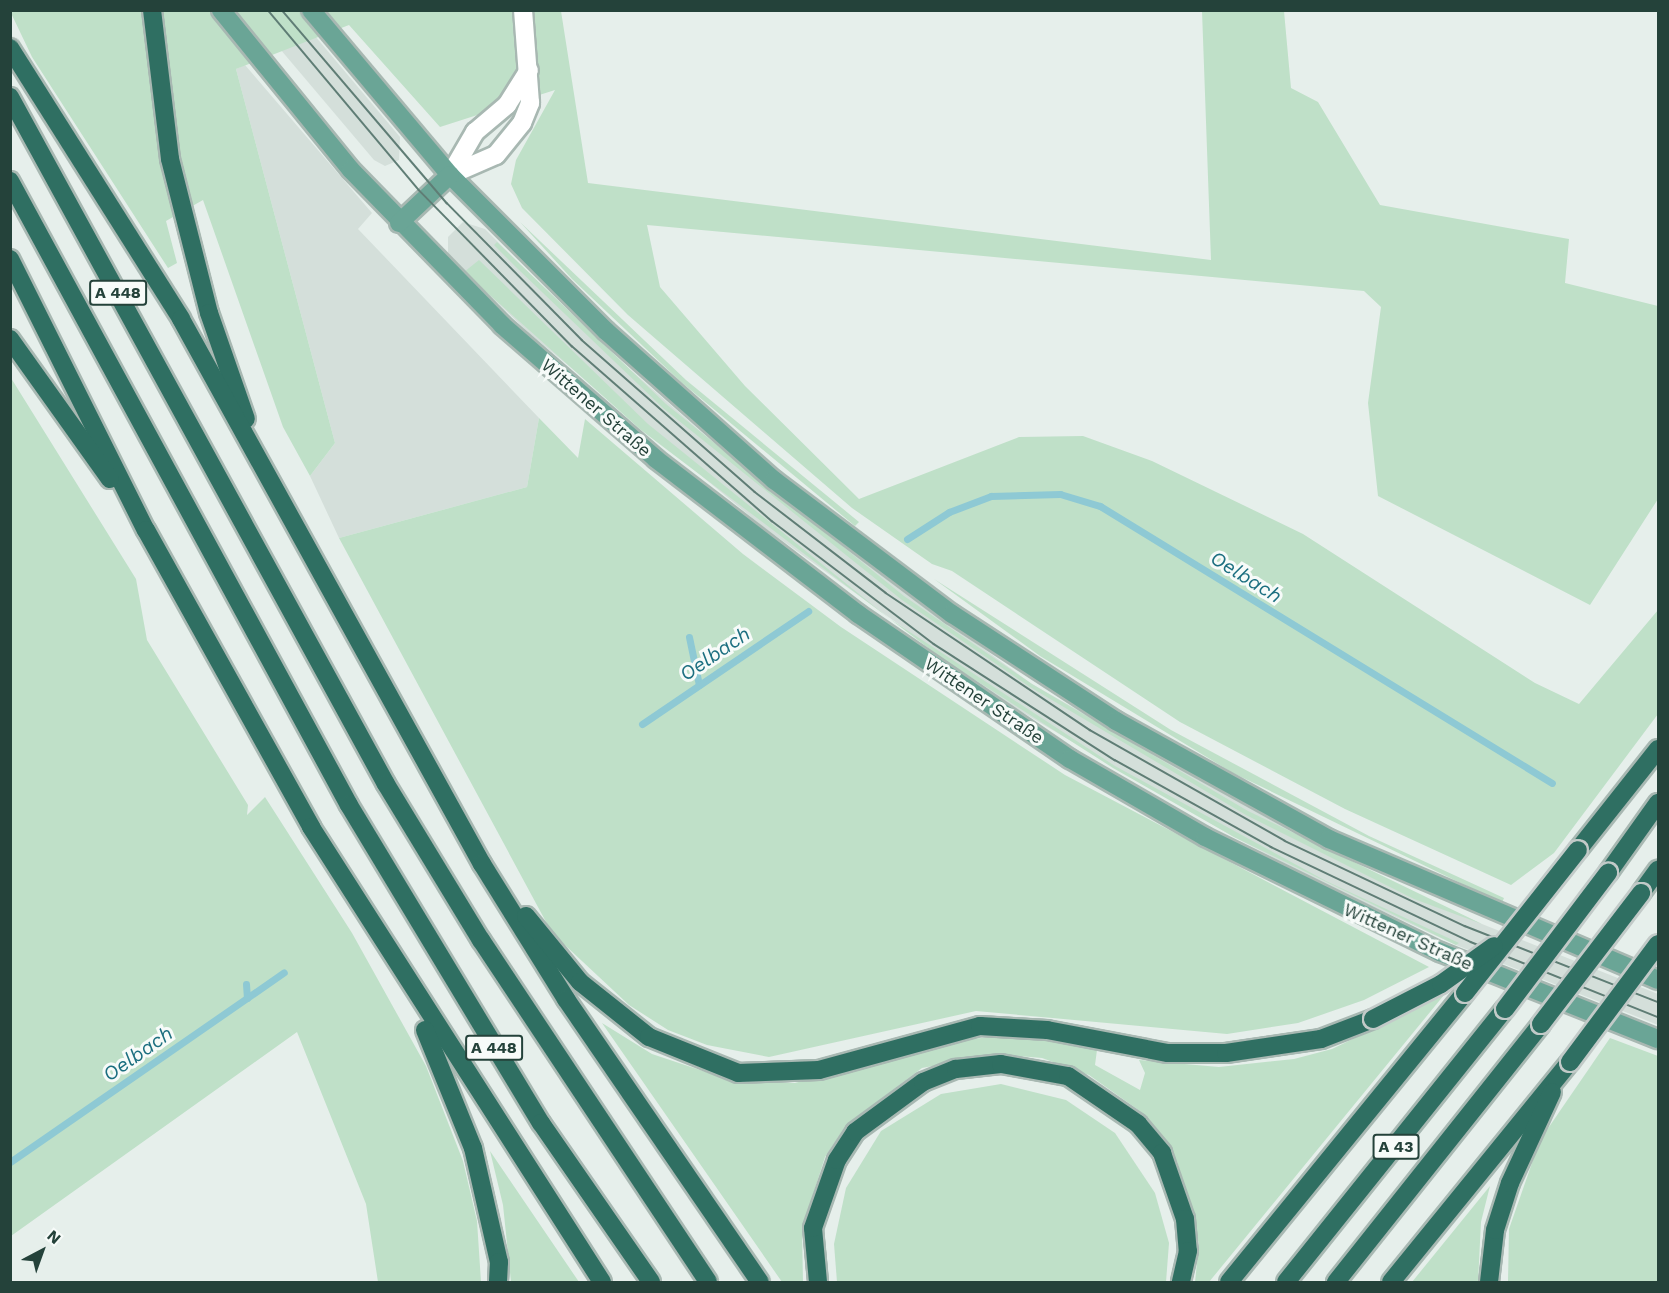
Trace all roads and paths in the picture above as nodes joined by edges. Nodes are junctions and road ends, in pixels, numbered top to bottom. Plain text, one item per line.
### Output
1 (152, 10) edge
2 (221, 10) edge
3 (311, 10) edge
4 (523, 10) edge
5 (10, 48) edge
6 (530, 68) junction
7 (10, 97) edge
8 (450, 175) junction
9 (10, 181) edge
10 (399, 223) junction
11 (10, 259) edge
12 (10, 339) edge
13 (263, 469) junction
14 (146, 530) junction
15 (1659, 749) edge
16 (1659, 803) edge
17 (482, 864) junction
18 (1659, 870) edge
19 (1513, 932) junction
20 (1659, 944) edge
21 (391, 958) junction
22 (1659, 980) edge
23 (1659, 1039) edge
24 (1558, 1078) junction
25 (498, 1282) edge
26 (602, 1282) edge
27 (651, 1282) edge
28 (708, 1282) edge
29 (760, 1282) edge
30 (818, 1282) edge
31 (1181, 1282) edge
32 (1229, 1282) edge
33 (1286, 1282) edge
34 (1336, 1282) edge
35 (1391, 1282) edge
36 (1489, 1282) edge

1 - 13 highway
2 - 10 main road, Wittener Straße
3 - 8 main road
4 - 6 street
5 - 13 highway
6 - 8 street
6 - 8 street
7 - 28 highway, A 448
8 - 10 main road
8 - 22 main road
9 - 27 highway, A 448
10 - 23 main road, Wittener Straße
11 - 14 highway
12 - 14 highway
13 - 17 highway
14 - 21 highway
15 - 19 highway, bridge
16 - 33 highway, A 43, bridge
17 - 19 highway, bridge
17 - 29 highway
18 - 34 highway, A 43, bridge
19 - 32 highway, bridge
20 - 24 highway, bridge
21 - 25 highway
21 - 26 highway
24 - 35 highway
24 - 36 highway
30 - 31 highway

